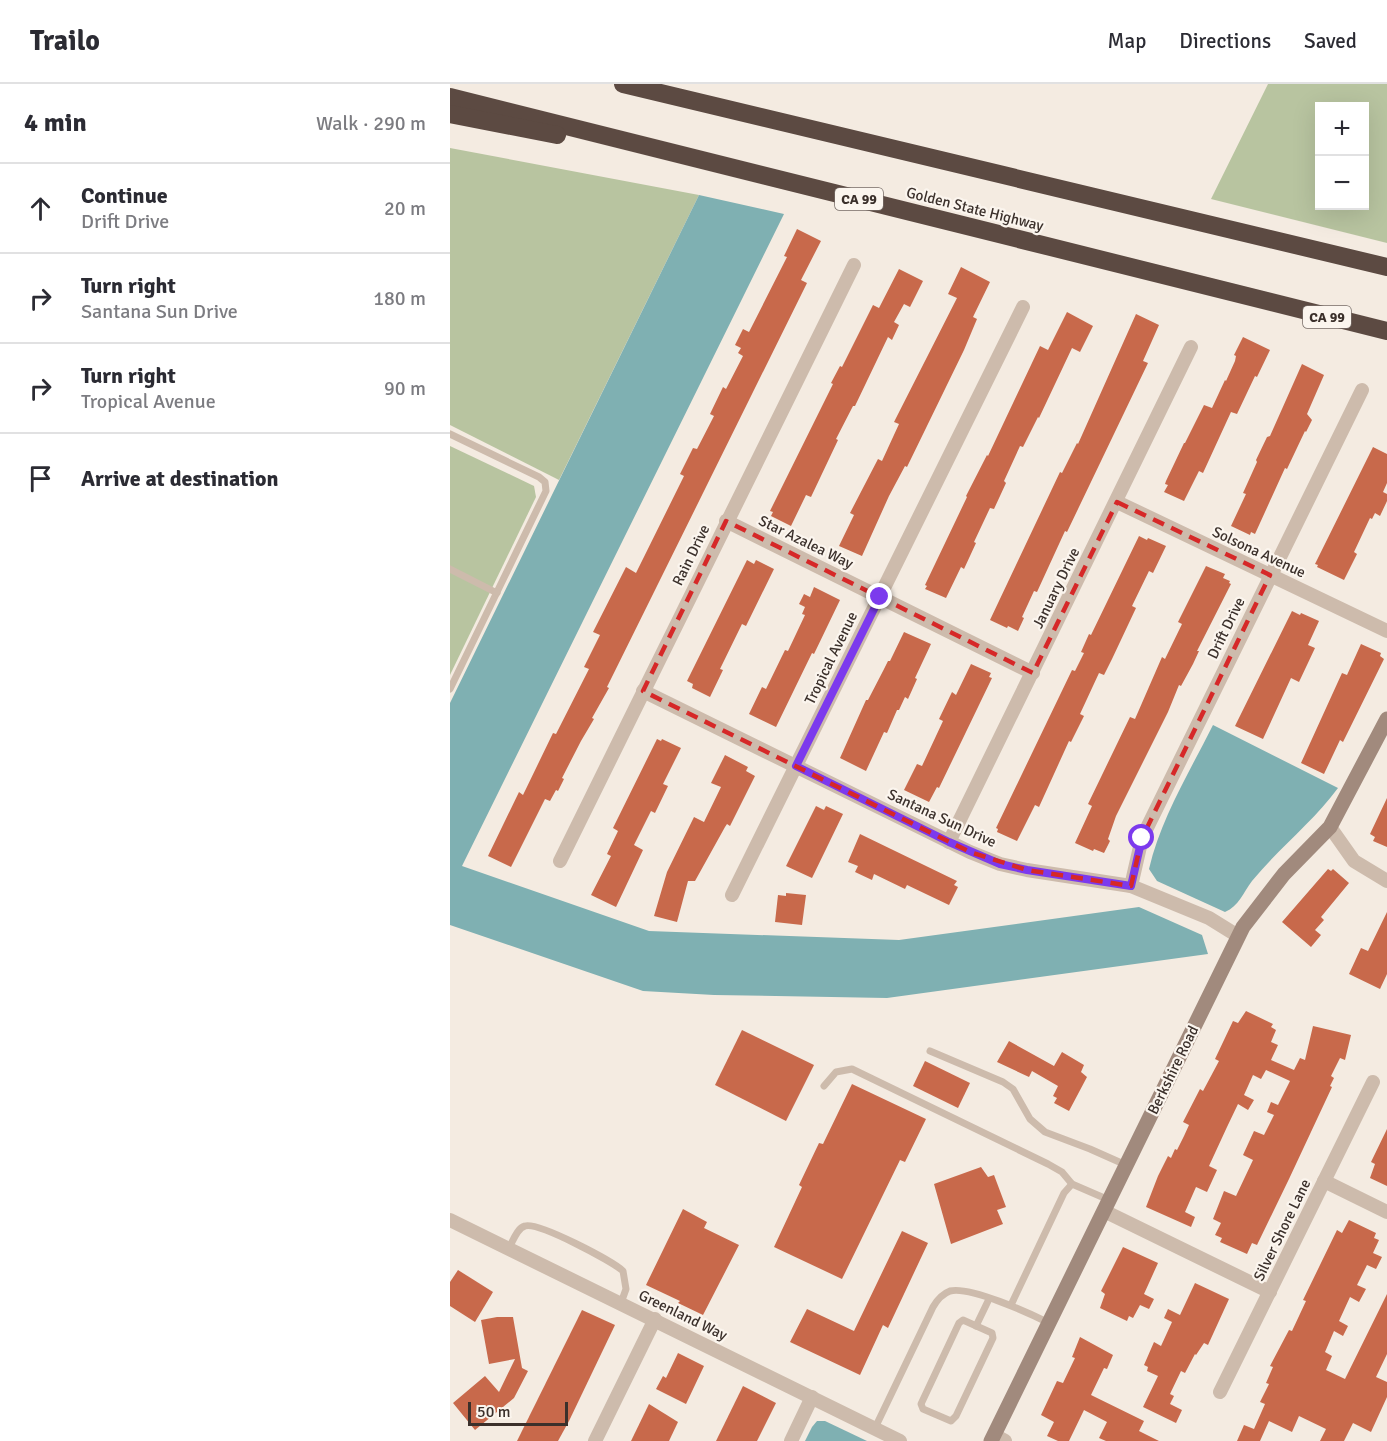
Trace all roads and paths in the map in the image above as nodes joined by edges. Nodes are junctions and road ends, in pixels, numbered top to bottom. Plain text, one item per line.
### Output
1 (623, 84) edge
2 (656, 84) edge
3 (450, 97) edge
4 (450, 114) edge
5 (752, 116) junction
6 (735, 168) junction
7 (854, 264) dead end
8 (1387, 267) edge
9 (1023, 307) dead end
10 (1387, 332) edge
11 (1191, 347) dead end
12 (1362, 390) dead end
13 (450, 434) edge
14 (1117, 502) junction
15 (726, 521) junction
16 (450, 569) edge
17 (1270, 575) junction
18 (497, 593) junction
19 (880, 597) junction
20 (1387, 631) edge
21 (1033, 673) junction
22 (450, 689) edge
23 (643, 691) junction
24 (1387, 719) edge
25 (796, 766) junction
26 (1330, 827) junction
27 (949, 842) junction
28 (560, 861) dead end
29 (1387, 881) edge
30 (1131, 886) junction
31 (732, 895) dead end
32 (1238, 936) junction
33 (930, 1051) dead end
34 (1373, 1082) dead end
35 (824, 1086) dead end
36 (1126, 1165) junction
37 (1324, 1181) junction
38 (1072, 1184) junction
39 (1106, 1206) junction
40 (1387, 1212) edge
41 (450, 1220) edge
42 (509, 1248) junction
43 (1270, 1292) junction
44 (989, 1299) junction
45 (621, 1303) junction
46 (1011, 1305) junction
47 (655, 1319) junction
48 (1049, 1323) junction
49 (976, 1326) junction
50 (1220, 1392) dead end
51 (812, 1397) junction
52 (874, 1428) junction
53 (996, 1439) edge
54 (595, 1441) edge
55 (791, 1441) edge
56 (900, 1441) edge

1 - 5 highway
2 - 5 highway
3 - 6 highway, Golden State Highway / CA 99
4 - 6 highway
5 - 8 highway
6 - 10 highway, Golden State Highway / CA 99
7 - 15 street, Rain Drive
9 - 19 street, Tropical Avenue
11 - 14 street, January Drive
12 - 17 street, Drift Drive
13 - 18 lane
14 - 17 street, Solsona Avenue
14 - 21 street, January Drive
15 - 19 street, Star Azalea Way
15 - 23 street, Rain Drive
16 - 18 lane
17 - 20 street, Solsona Avenue
17 - 30 street, Drift Drive
18 - 22 lane
19 - 21 street, Star Azalea Way
19 - 25 street, Tropical Avenue
21 - 27 street, January Drive
23 - 25 street, Santana Sun Drive
23 - 28 street, Rain Drive
24 - 26 street, Berkshire Road
25 - 27 street, Santana Sun Drive
25 - 31 street, Tropical Avenue
26 - 29 street
26 - 32 street, Berkshire Road
27 - 30 street, Santana Sun Drive
30 - 32 street, Santana Sun Drive
32 - 36 street, Berkshire Road
33 - 36 lane
34 - 37 street, Silver Shore Lane
35 - 38 lane
36 - 39 street, Berkshire Road
37 - 40 street
37 - 43 street, Silver Shore Lane
38 - 39 lane
38 - 46 lane
39 - 43 street
39 - 48 street, Berkshire Road
41 - 42 street, Greenland Way
42 - 45 street, Greenland Way
42 - 45 lane
43 - 50 street, Silver Shore Lane
44 - 46 lane
44 - 49 lane
44 - 52 lane
45 - 47 street, Greenland Way
46 - 48 lane
47 - 51 street, Greenland Way
47 - 54 street
48 - 53 street, Berkshire Road
49 - 49 lane
51 - 52 street, Greenland Way
51 - 55 street
52 - 56 street, Greenland Way

